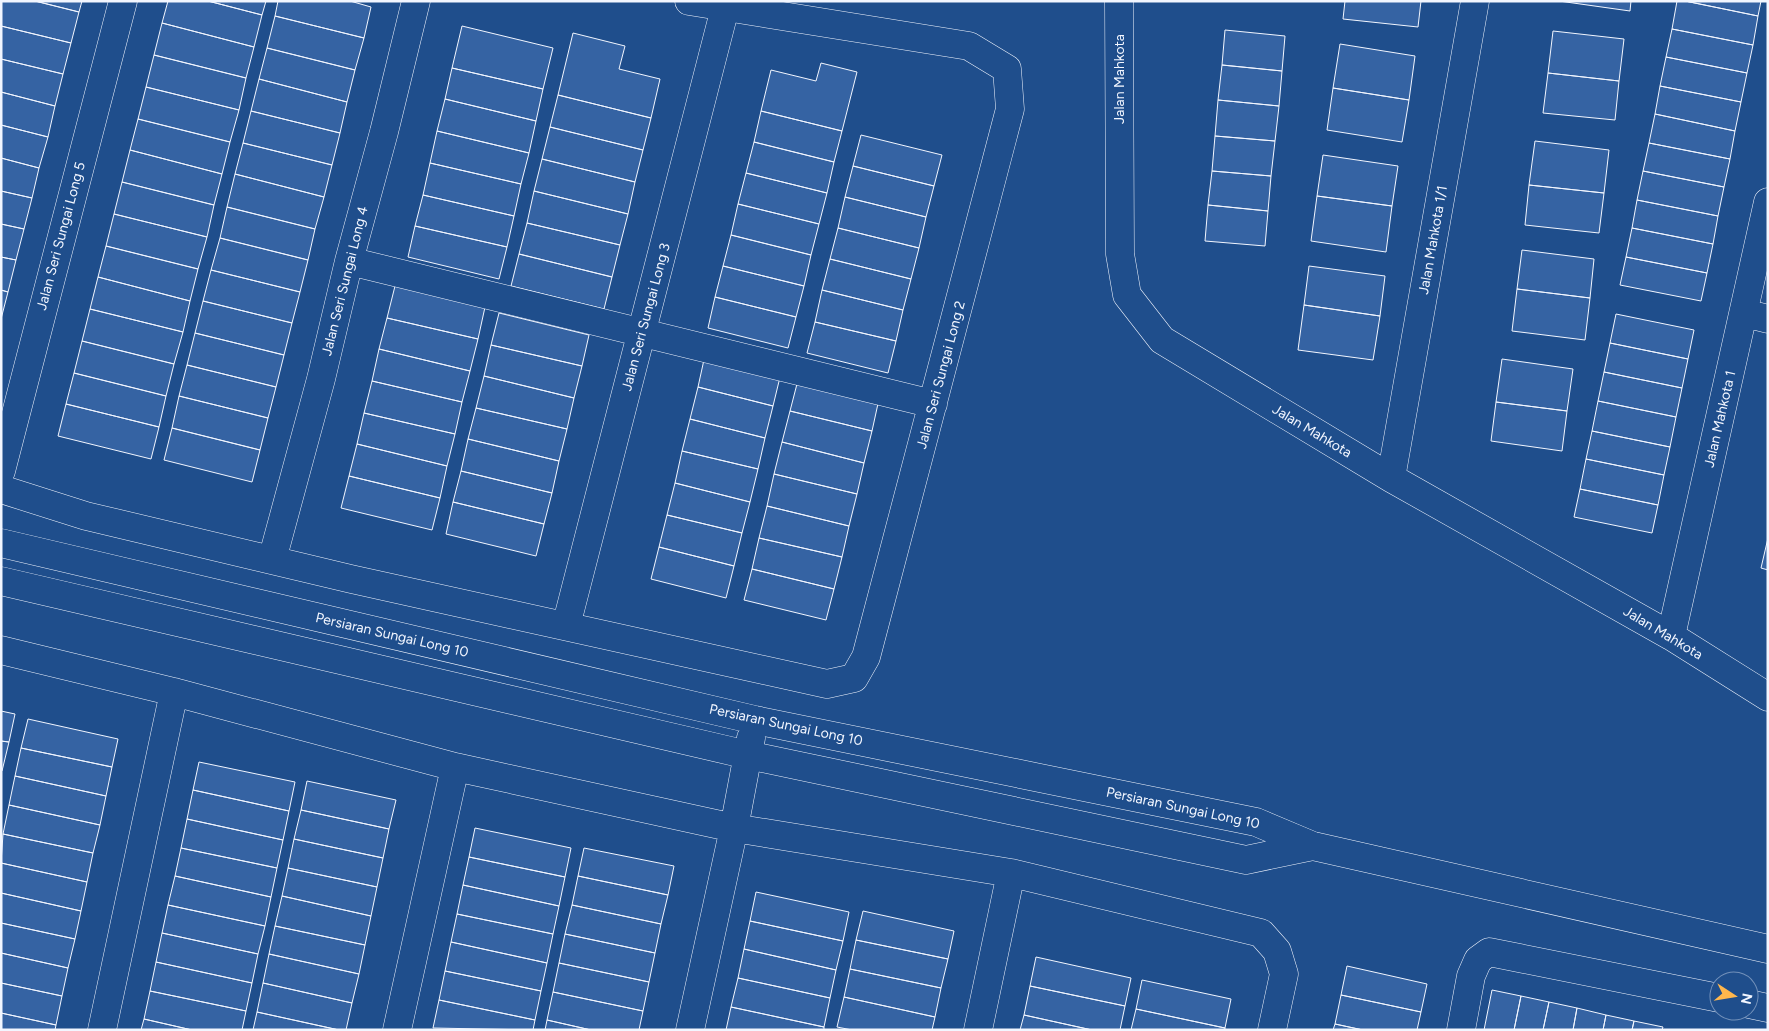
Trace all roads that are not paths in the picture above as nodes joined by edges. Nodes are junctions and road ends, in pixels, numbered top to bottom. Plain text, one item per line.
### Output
1 (123, 1) edge
2 (416, 1) edge
3 (689, 1) edge
4 (1118, 1) edge
5 (1476, 1) edge
6 (725, 8) junction
7 (1768, 202) edge
8 (349, 261) junction
9 (1756, 316) edge
10 (642, 333) junction
11 (933, 404) junction
12 (1, 471) edge
13 (1391, 478) junction
14 (1, 489) edge
15 (1, 543) edge
16 (272, 560) junction
17 (1, 581) edge
18 (566, 626) junction
19 (1671, 636) junction
20 (1, 650) edge
21 (174, 692) junction
22 (1768, 697) edge
23 (755, 720) junction
24 (748, 755) junction
25 (455, 767) junction
26 (734, 828) junction
27 (1313, 846) junction
28 (1011, 873) junction
29 (1768, 949) edge
30 (1709, 996) edge
31 (102, 1030) edge
32 (397, 1030) edge
33 (690, 1030) edge
34 (978, 1030) edge
35 (1272, 1030) edge
36 (1461, 1030) edge

1 - 12 street, Jalan Seri Sungai Long 5
2 - 8 street, Jalan Seri Sungai Long 4
3 - 6 street
4 - 13 street, Jalan Mahkota
5 - 13 street, Jalan Mahkota 1/1
6 - 10 street, Jalan Seri Sungai Long 3
6 - 11 street, Jalan Seri Sungai Long 2
7 - 9 street, Jalan Mahkota 1
8 - 10 street
8 - 16 street, Jalan Seri Sungai Long 4
9 - 19 street, Jalan Mahkota 1
10 - 11 street
10 - 18 street, Jalan Seri Sungai Long 3
11 - 18 street, Jalan Seri Sungai Long 2
13 - 19 street, Jalan Mahkota
14 - 16 street
15 - 23 street, Persiaran Sungai Long 10
16 - 18 street
17 - 24 street
19 - 22 street, Jalan Mahkota
20 - 21 street
21 - 25 street
21 - 31 street
23 - 24 street
23 - 27 street, Persiaran Sungai Long 10
24 - 26 street
24 - 27 street
25 - 26 street
25 - 32 street
26 - 28 street
26 - 33 street
27 - 29 street
28 - 34 street
28 - 35 street
30 - 36 street

